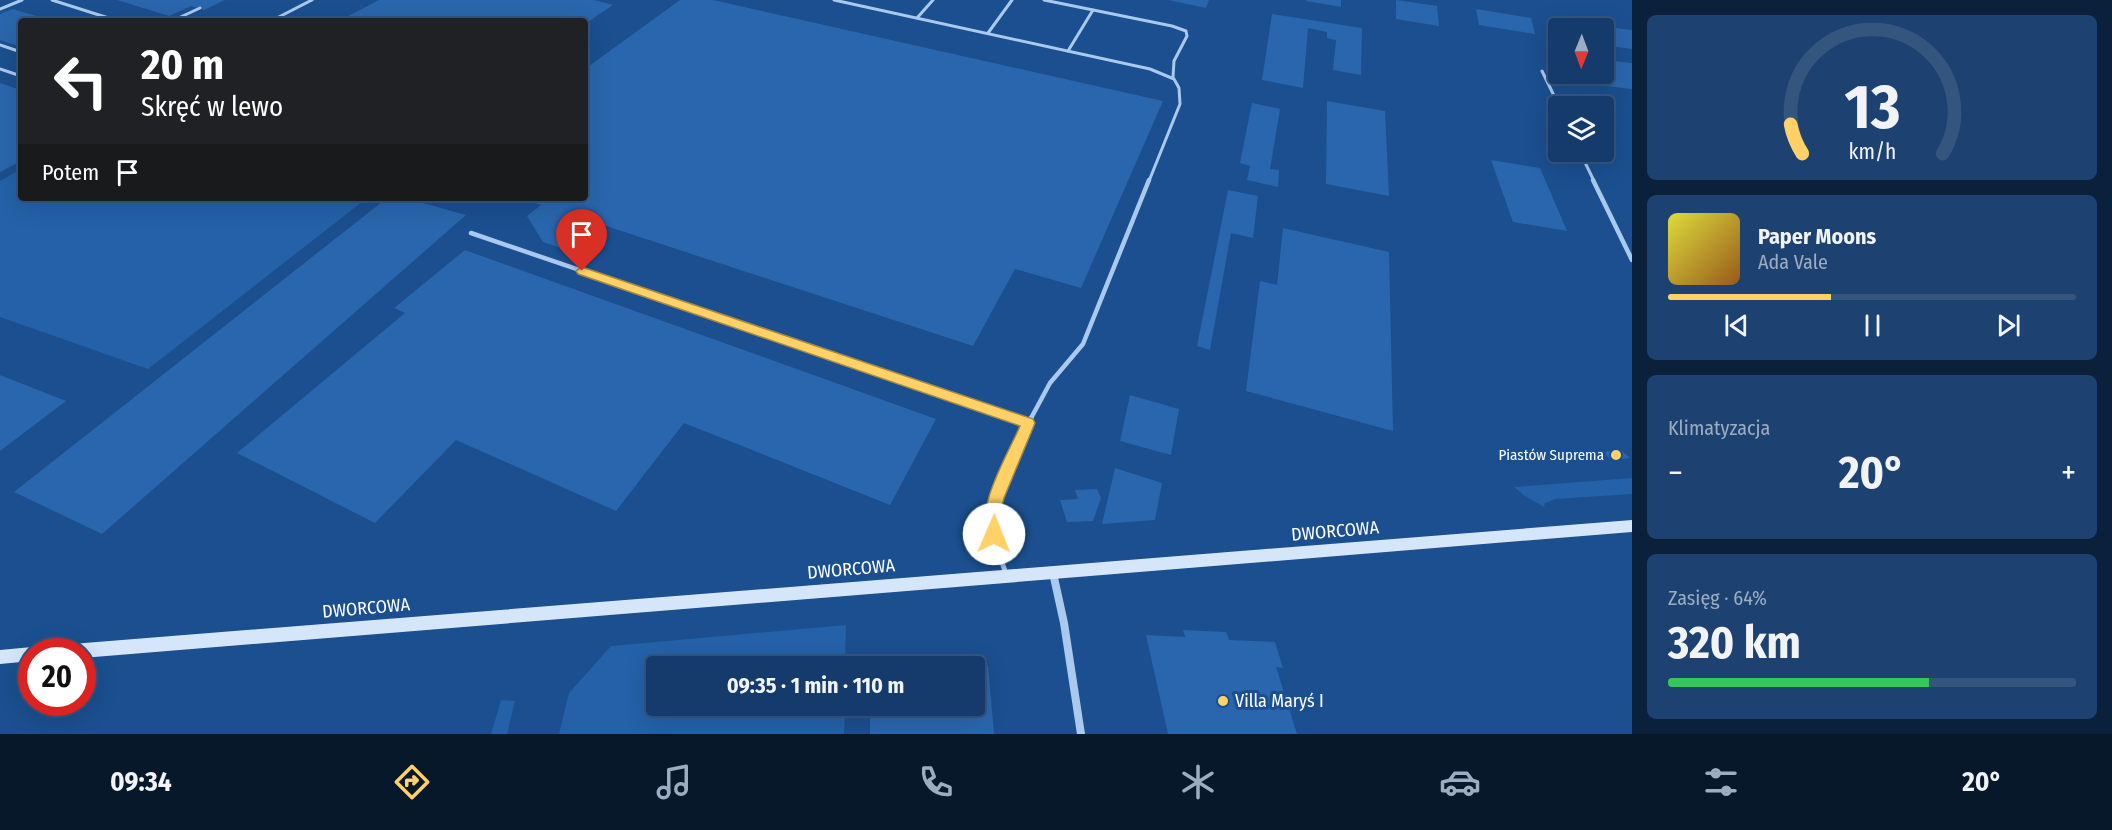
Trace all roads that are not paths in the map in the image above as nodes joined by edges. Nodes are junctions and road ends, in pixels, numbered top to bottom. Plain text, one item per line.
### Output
1 (22, 0) edge
2 (51, 0) edge
3 (312, 0) edge
4 (834, 0) edge
5 (933, 0) edge
6 (1012, 0) edge
7 (1044, 0) edge
8 (849, 1) edge
9 (200, 8) dead end
10 (0, 9) edge
11 (1093, 10) junction
12 (108, 18) edge
13 (178, 18) edge
14 (277, 18) edge
15 (917, 18) junction
16 (988, 33) junction
17 (0, 45) edge
18 (18, 51) edge
19 (1068, 51) junction
20 (0, 69) edge
21 (1542, 71) dead end
22 (18, 75) edge
23 (1173, 77) junction
24 (1554, 96) edge
25 (1585, 162) edge
26 (471, 233) dead end
27 (1632, 260) edge
28 (1028, 423) junction
29 (1632, 526) edge
30 (1053, 573) junction
31 (1006, 576) junction
32 (96, 649) edge
33 (18, 655) edge
34 (0, 657) edge
35 (1081, 734) edge

1 - 10 lane
2 - 12 lane
3 - 14 lane
4 - 8 lane
5 - 15 lane
6 - 16 lane
7 - 11 lane
8 - 15 lane
9 - 13 lane
11 - 19 lane
11 - 23 lane
15 - 16 lane
16 - 19 lane
17 - 18 lane
19 - 23 lane
20 - 22 lane
21 - 24 lane
23 - 28 lane
25 - 27 lane
26 - 28 lane
28 - 31 lane
29 - 30 street, DWORCOWA
30 - 31 street, DWORCOWA
30 - 35 street
31 - 32 street, DWORCOWA
33 - 34 street

